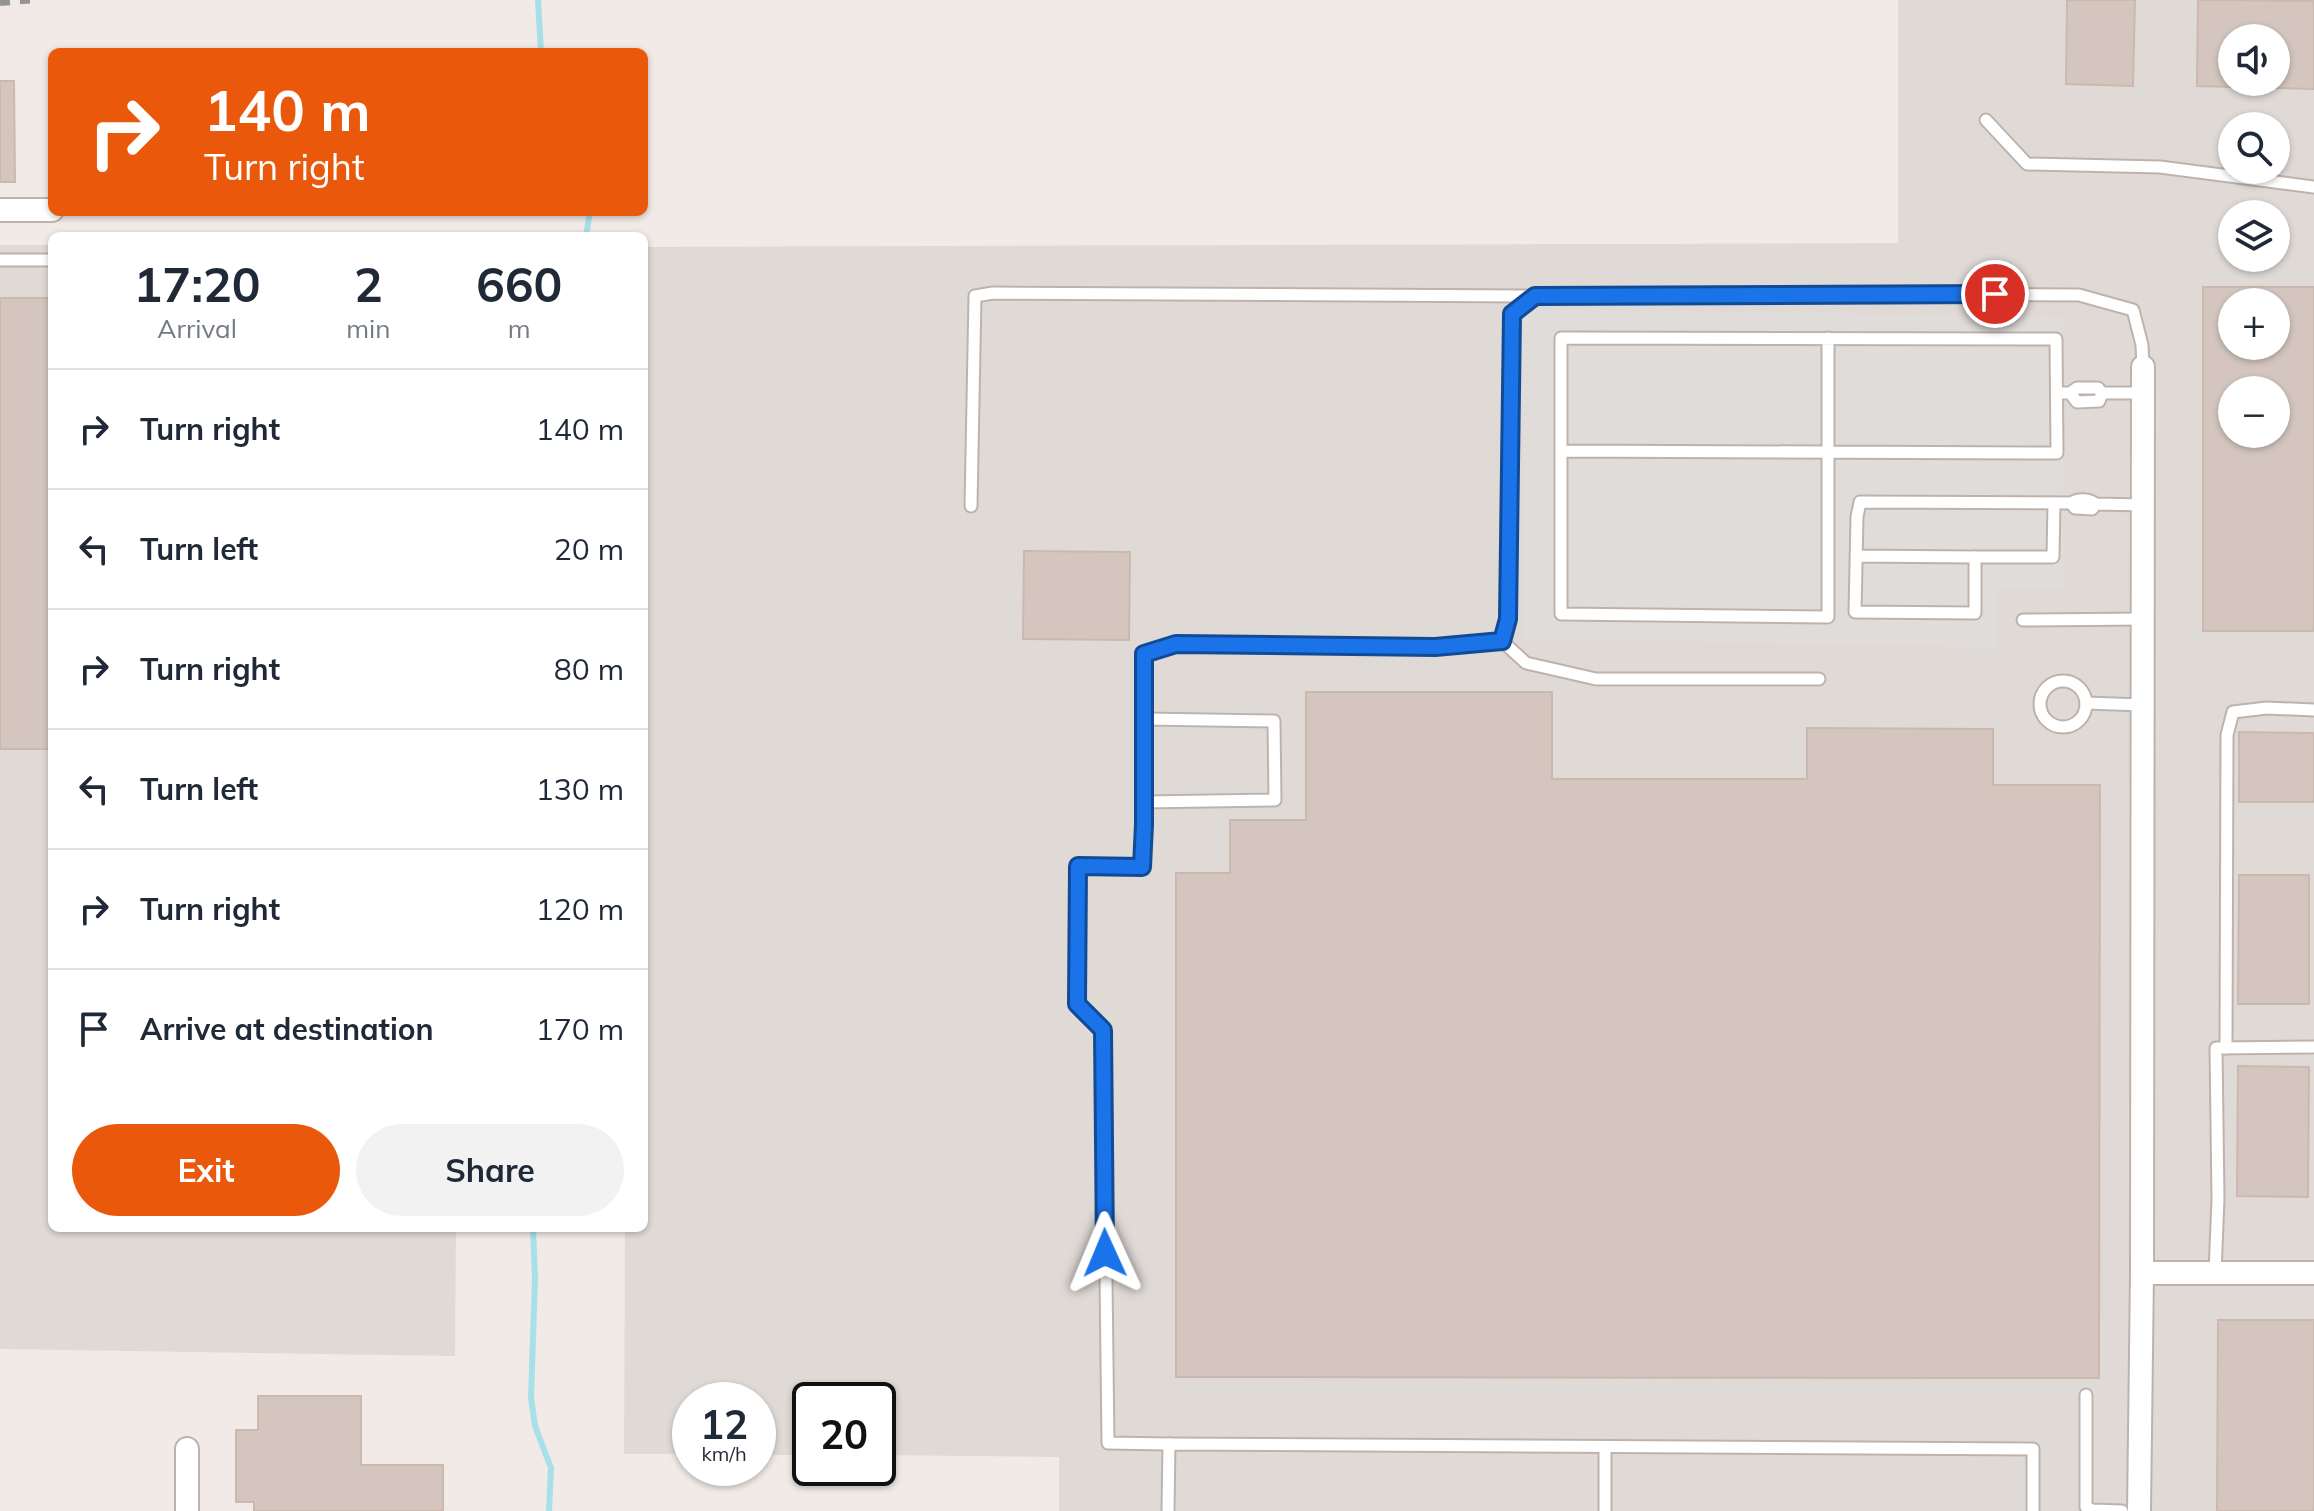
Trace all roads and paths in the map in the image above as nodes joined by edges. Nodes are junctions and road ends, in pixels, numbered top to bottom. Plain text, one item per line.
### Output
1 (1986, 120) dead end
2 (2314, 187) edge
3 (0, 210) edge
4 (48, 210) edge
5 (0, 260) edge
6 (48, 260) edge
7 (1535, 296) junction
8 (1828, 338) junction
9 (2143, 367) joint
10 (2057, 393) junction
11 (2143, 393) junction
12 (1561, 451) junction
13 (1827, 452) junction
14 (2054, 503) junction
15 (2143, 505) junction
16 (971, 506) dead end
17 (1856, 556) junction
18 (1975, 557) junction
19 (2143, 619) junction
20 (2023, 620) dead end
21 (1502, 641) junction
22 (1819, 679) dead end
23 (2086, 703) junction
24 (2143, 705) junction
25 (2314, 710) edge
26 (1144, 719) junction
27 (1144, 802) junction
28 (2314, 1047) edge
29 (2226, 1048) junction
30 (2142, 1273) junction
31 (2215, 1273) junction
32 (2314, 1273) edge
33 (2086, 1395) dead end
34 (1169, 1444) junction
35 (1605, 1448) junction
36 (187, 1449) dead end
37 (187, 1511) edge
38 (1168, 1511) edge
39 (1605, 1511) edge
40 (2033, 1511) edge
41 (2122, 1511) edge
42 (2139, 1511) edge

1 - 2 lane
3 - 4 street
5 - 6 lane
7 - 9 lane
7 - 16 lane
7 - 21 lane
8 - 10 lane
8 - 12 lane
8 - 13 lane
9 - 11 street
10 - 11 lane
10 - 13 lane
11 - 15 street
12 - 13 lane
12 - 13 lane
14 - 15 lane
14 - 17 lane
14 - 18 lane
15 - 19 street
17 - 18 lane
17 - 18 lane
19 - 20 lane
19 - 24 street
21 - 22 lane
21 - 26 lane
23 - 23 lane
23 - 24 lane
24 - 30 street
25 - 29 lane
26 - 27 lane
26 - 27 lane
27 - 34 lane
28 - 29 lane
29 - 31 lane
30 - 31 street
30 - 42 street
31 - 32 street
33 - 41 lane
34 - 35 lane
34 - 38 lane
35 - 39 lane
35 - 40 lane
36 - 37 street

